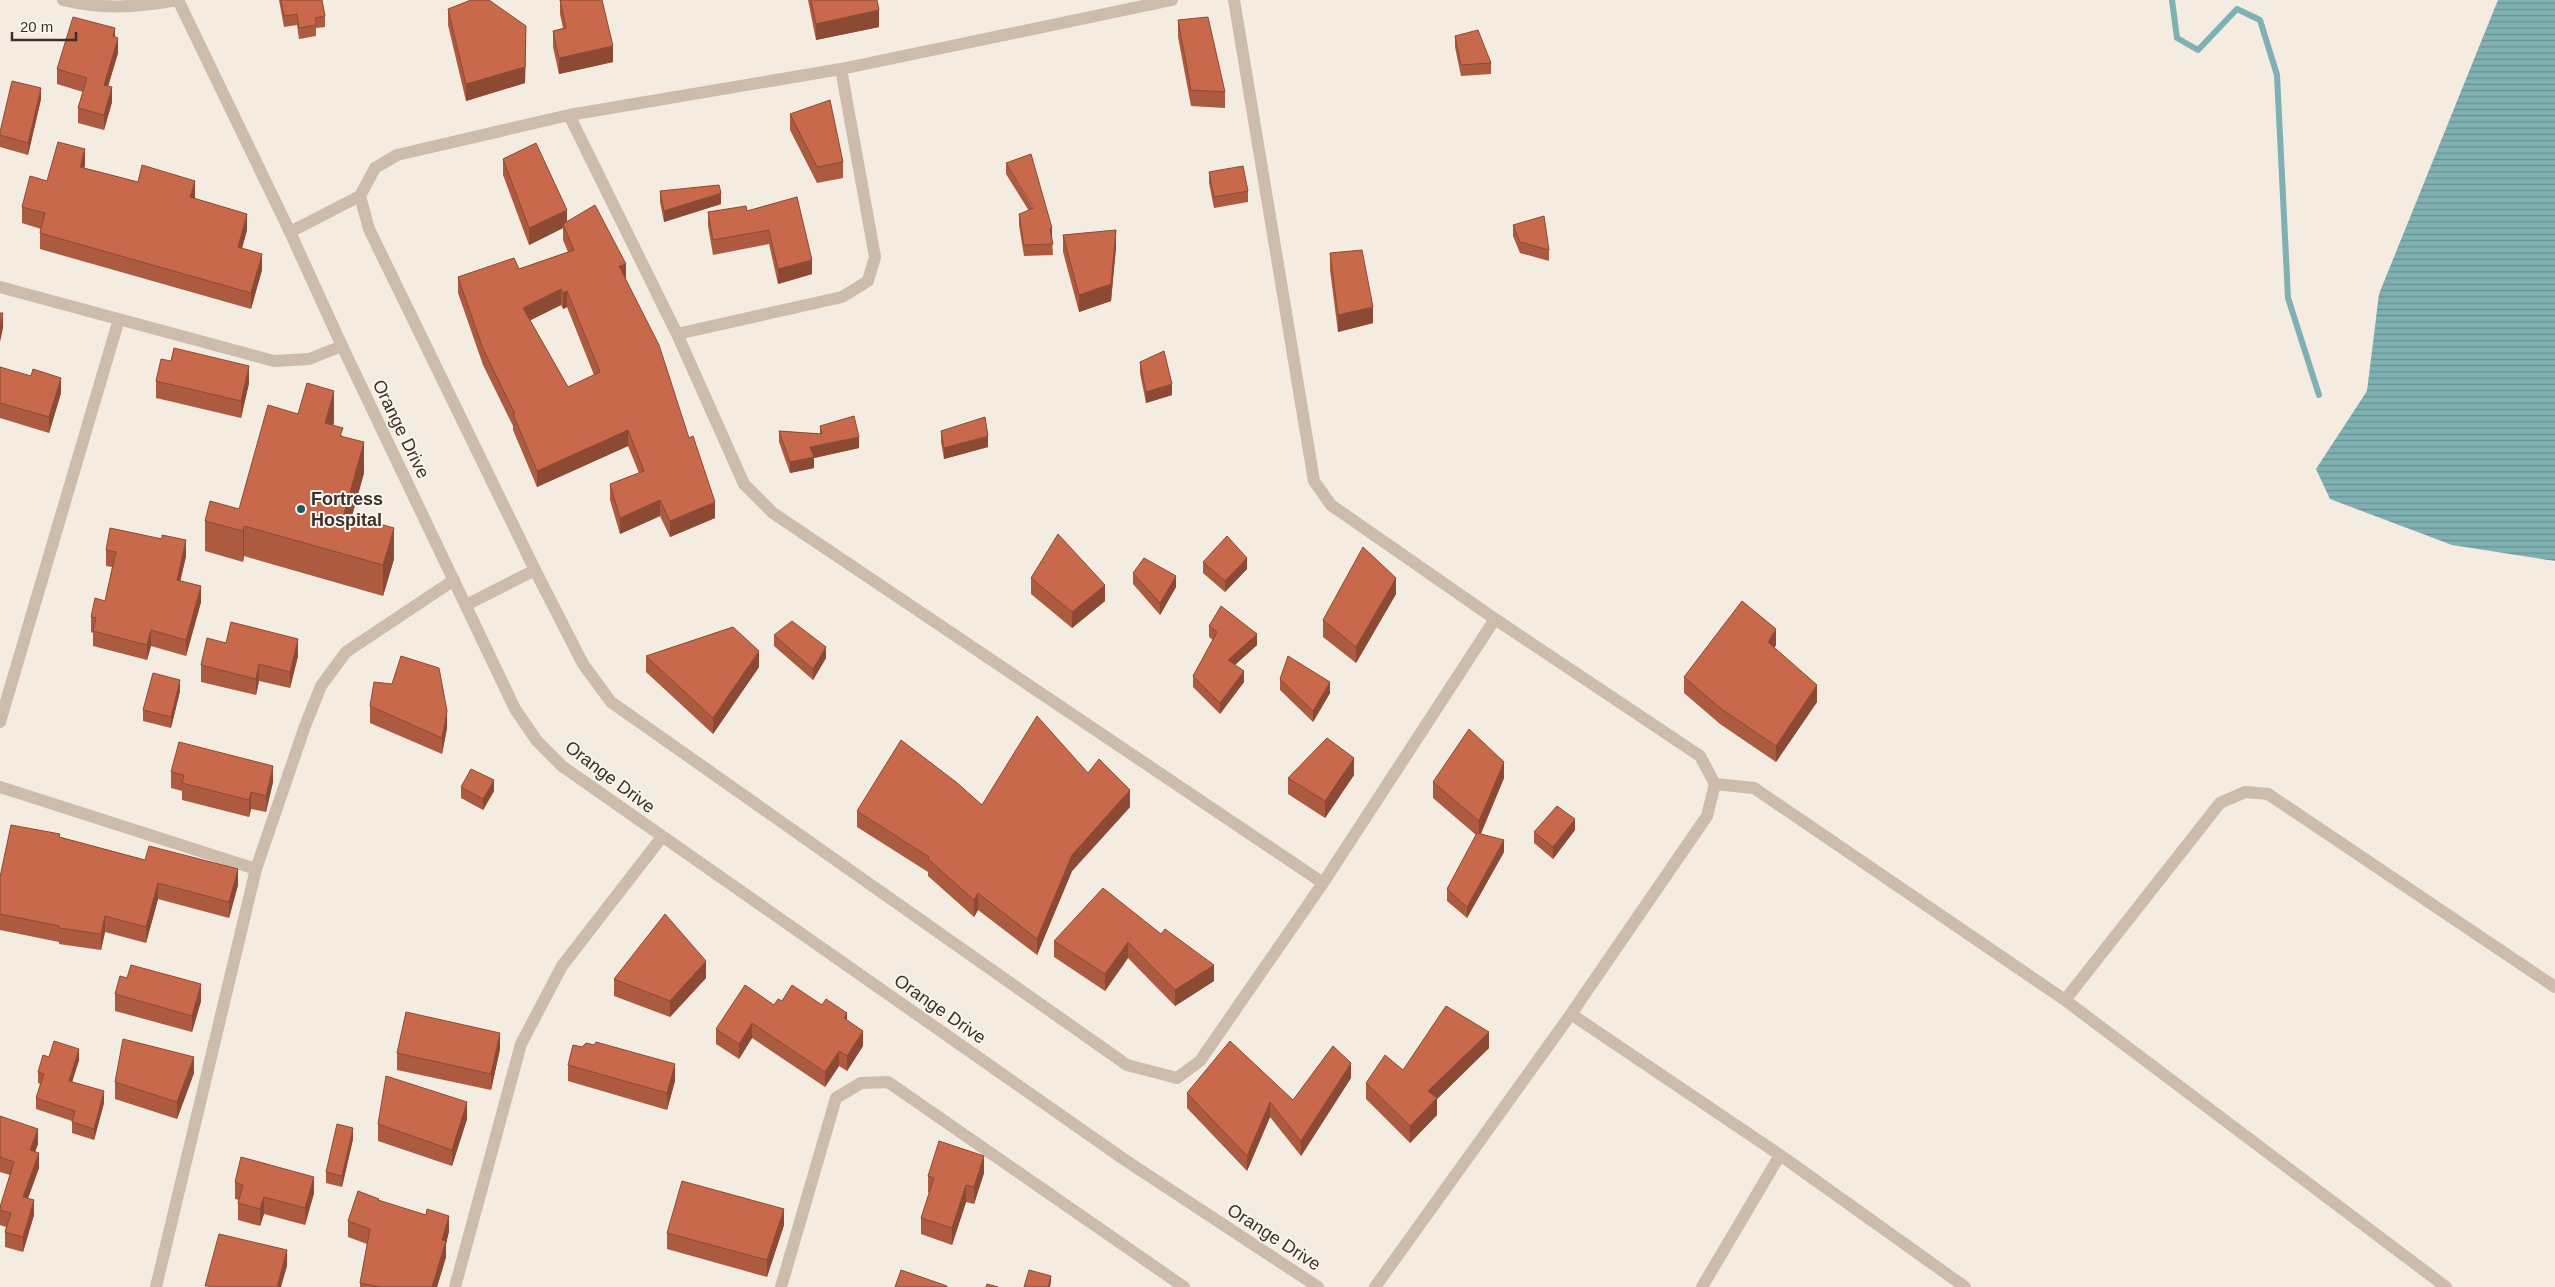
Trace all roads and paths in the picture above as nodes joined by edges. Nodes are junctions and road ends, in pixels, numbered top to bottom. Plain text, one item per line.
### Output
1 (63, 0) edge
2 (178, 0) edge
3 (1172, 0) edge
4 (1234, 0) edge
5 (841, 69) junction
6 (569, 115) junction
7 (360, 196) junction
8 (290, 232) junction
9 (0, 287) edge
10 (118, 319) junction
11 (678, 334) junction
12 (342, 346) junction
13 (534, 570) junction
14 (454, 580) junction
15 (466, 605) junction
16 (1495, 620) junction
17 (0, 722) edge
18 (1715, 784) junction
19 (0, 787) edge
20 (662, 837) junction
21 (256, 869) junction
22 (1323, 883) junction
23 (2555, 987) edge
24 (2064, 1000) junction
25 (1571, 1014) junction
26 (1780, 1155) junction
27 (459, 1286) edge
28 (156, 1287) edge
29 (781, 1287) edge
30 (1184, 1287) edge
31 (1318, 1287) edge
32 (1375, 1287) edge
33 (1702, 1287) edge
34 (1965, 1287) edge
35 (2446, 1287) edge

1 - 2 street
2 - 8 street, Orange Drive
3 - 5 street
4 - 16 street
5 - 6 street
5 - 11 street
6 - 7 street
6 - 11 street
7 - 8 street
7 - 13 street
8 - 12 street, Orange Drive
9 - 10 street
10 - 12 street
10 - 17 street
11 - 22 street
12 - 14 street, Orange Drive
13 - 15 street
13 - 22 street
14 - 15 street, Orange Drive
14 - 21 street
15 - 20 street, Orange Drive
16 - 18 street
16 - 22 street
18 - 24 street
18 - 25 street
19 - 21 street
20 - 27 street
20 - 31 street, Orange Drive
21 - 28 street
23 - 24 street
24 - 35 street
25 - 26 street
25 - 32 street
26 - 33 street
26 - 34 street
29 - 30 street

